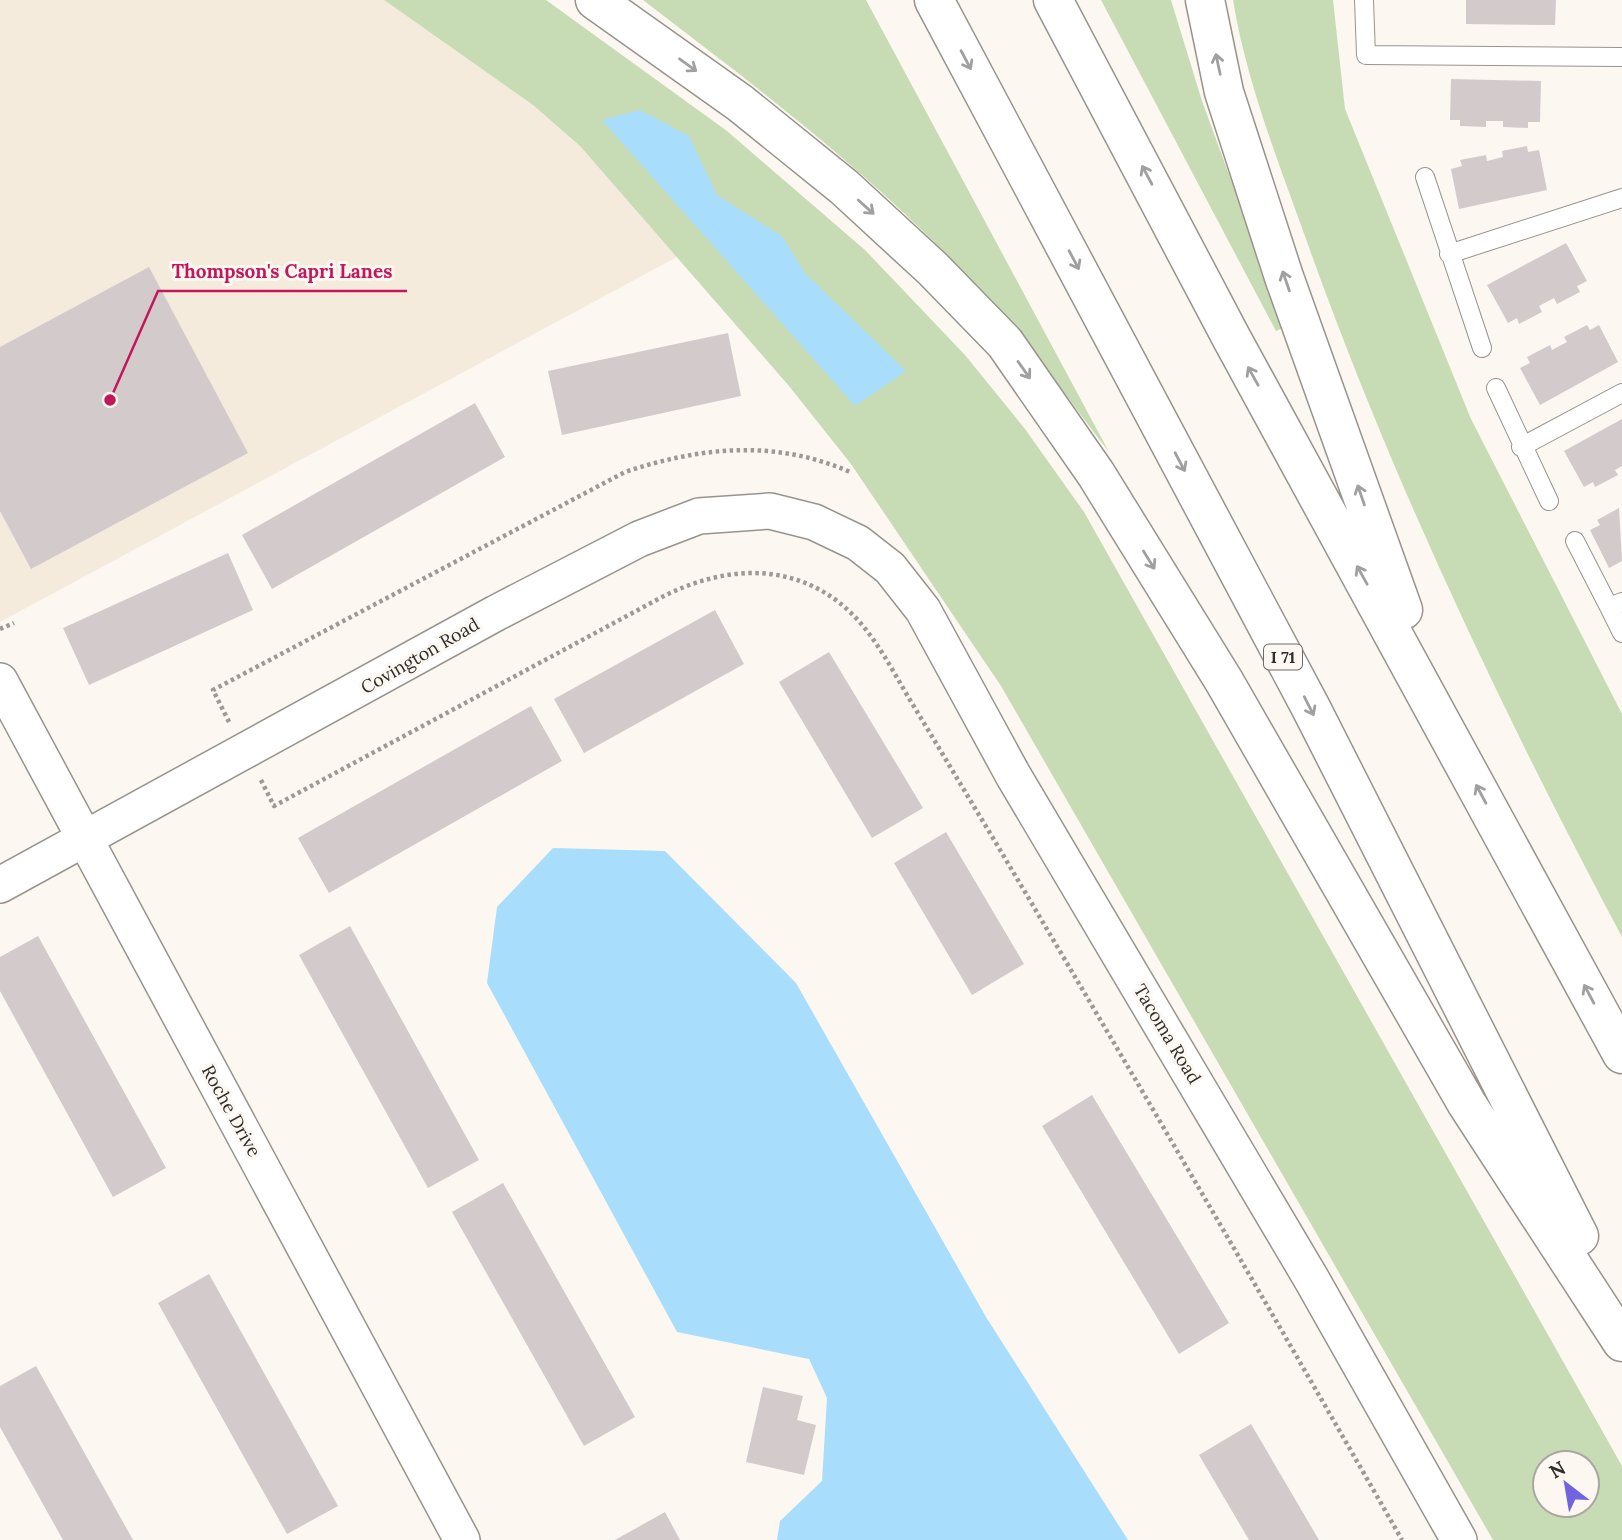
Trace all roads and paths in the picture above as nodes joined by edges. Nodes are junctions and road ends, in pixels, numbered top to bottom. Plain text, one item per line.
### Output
1 (595, 0) edge
2 (934, 0) edge
3 (1053, 0) edge
4 (1205, 0) edge
5 (1364, 0) edge
6 (1622, 57) edge
7 (1425, 177) dead end
8 (1622, 198) edge
9 (1449, 254) junction
10 (1482, 348) dead end
11 (1496, 388) dead end
12 (1622, 393) edge
13 (1521, 447) junction
14 (850, 472) dead end
15 (1549, 501) dead end
16 (1575, 541) dead end
17 (858, 543) joint
18 (1616, 604) edge
19 (14, 623) dead end
20 (0, 629) edge
21 (1622, 633) edge
22 (0, 681) edge
23 (232, 728) dead end
24 (1453, 743) junction
25 (260, 777) dead end
26 (84, 840) junction
27 (0, 885) edge
28 (1622, 1054) edge
29 (1622, 1318) edge
30 (1622, 1342) edge
31 (462, 1540) edge
32 (1402, 1540) edge
33 (1459, 1540) edge

1 -> 30 highway
2 -> 29 highway, I 71
24 -> 3 highway
24 -> 4 highway
5 - 6 lane
7 - 9 lane
8 - 9 lane
9 - 10 lane
11 - 13 lane
12 - 13 lane
13 - 15 lane
14 - 23 path
16 - 18 lane
17 - 26 street, Covington Road
17 - 33 street, Tacoma Road
18 - 21 lane
19 - 20 path
22 - 26 street, Roche Drive
28 -> 24 highway
25 - 32 path
26 - 27 street, Covington Road
26 - 31 street, Roche Drive

